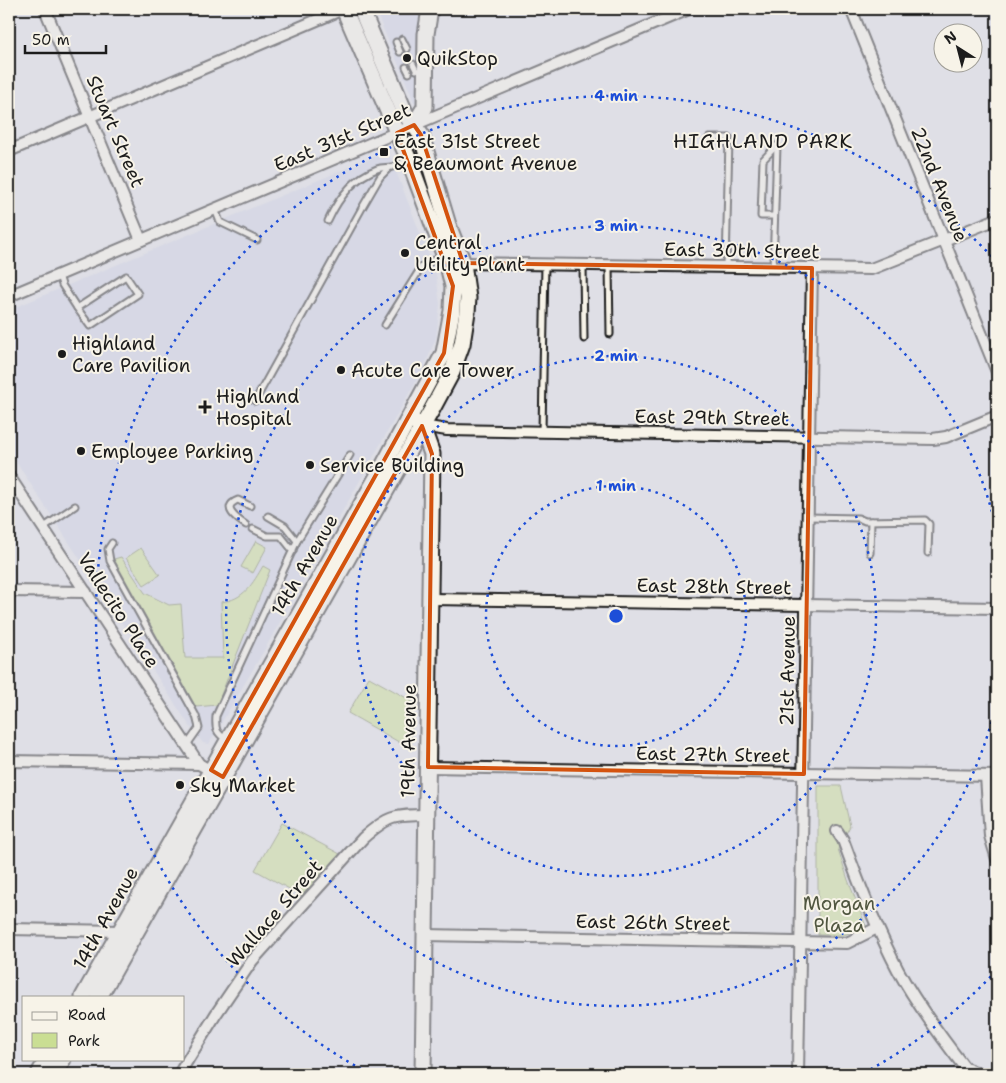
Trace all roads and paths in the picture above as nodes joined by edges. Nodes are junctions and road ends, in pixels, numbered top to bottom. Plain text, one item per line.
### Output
1 (45, 9) edge
2 (344, 9) edge
3 (361, 9) edge
4 (430, 9) edge
5 (689, 9) edge
6 (851, 9) edge
7 (402, 38) dead end
8 (396, 42) dead end
9 (407, 49) dead end
10 (400, 52) dead end
11 (413, 64) dead end
12 (406, 67) dead end
13 (416, 70) dead end
14 (409, 73) dead end
15 (91, 117) junction
16 (414, 125) junction
17 (397, 133) junction
18 (709, 138) dead end
19 (9, 151) edge
20 (428, 155) junction
21 (408, 160) junction
22 (389, 168) junction
23 (215, 209) junction
24 (773, 216) junction
25 (997, 219) edge
26 (328, 221) dead end
27 (141, 240) junction
28 (257, 240) dead end
29 (945, 240) junction
30 (447, 262) junction
31 (463, 263) junction
32 (545, 264) junction
33 (583, 265) junction
34 (610, 265) junction
35 (726, 267) junction
36 (772, 267) junction
37 (812, 268) junction
38 (58, 275) junction
39 (9, 296) edge
40 (77, 308) junction
41 (386, 325) dead end
42 (610, 334) dead end
43 (584, 339) dead end
44 (997, 372) edge
45 (255, 401) dead end
46 (997, 416) edge
47 (416, 422) junction
48 (542, 432) junction
49 (810, 437) junction
50 (350, 456) dead end
51 (9, 476) edge
52 (75, 506) dead end
53 (250, 506) dead end
54 (268, 516) dead end
55 (808, 517) junction
56 (870, 521) junction
57 (246, 525) dead end
58 (44, 527) junction
59 (253, 529) dead end
60 (297, 542) junction
61 (112, 543) dead end
62 (293, 551) junction
63 (870, 553) dead end
64 (928, 553) dead end
65 (9, 591) edge
66 (86, 592) junction
67 (430, 599) junction
68 (806, 606) junction
69 (997, 608) edge
70 (228, 740) junction
71 (187, 745) junction
72 (9, 761) edge
73 (428, 767) junction
74 (211, 771) junction
75 (804, 774) junction
76 (986, 776) junction
77 (997, 776) edge
78 (426, 815) junction
79 (837, 831) dead end
80 (997, 860) edge
81 (877, 928) junction
82 (9, 930) edge
83 (127, 934) junction
84 (425, 935) junction
85 (800, 943) junction
86 (84, 996) edge
87 (99, 996) edge
88 (46, 1060) edge
89 (63, 1060) edge
90 (967, 1071) edge
91 (39, 1074) edge
92 (55, 1074) edge
93 (179, 1074) edge
94 (423, 1074) edge
95 (798, 1074) edge
96 (956, 1074) edge
97 (980, 1074) edge

1 - 15 street, Stuart Street
2 - 15 street
2 - 17 main road, 14th Avenue
3 - 16 main road, 14th Avenue
4 - 16 main road
5 - 16 street, East 31st Street
6 - 29 street, 22nd Avenue
7 - 9 lane
8 - 10 lane
11 - 13 lane
12 - 14 lane
15 - 19 street
15 - 27 street, Stuart Street
16 - 17 street, East 31st Street
16 - 20 main road, 14th Avenue
17 - 21 main road, 14th Avenue
17 - 23 street, East 31st Street
18 - 35 lane
20 - 21 lane
20 - 31 main road, 14th Avenue
21 - 22 lane
21 - 30 main road, 14th Avenue
22 - 26 lane
22 - 45 lane
23 - 27 street, East 31st Street
23 - 28 lane
24 - 24 lane
24 - 36 lane
25 - 29 street, East 30th Street
27 - 38 street, East 31st Street
29 - 37 street, East 30th Street
29 - 44 street, 22nd Avenue
30 - 31 street, East 30th Street
30 - 41 lane
30 - 47 main road, 14th Avenue
31 - 32 street, East 30th Street
31 - 47 main road, 14th Avenue
32 - 33 street, East 30th Street
32 - 48 lane
33 - 34 street, East 30th Street
33 - 43 lane
34 - 35 street, East 30th Street
34 - 42 lane
35 - 36 street, East 30th Street
36 - 37 street, East 30th Street
37 - 49 street, 21st Avenue
38 - 39 street, East 31st Street
38 - 40 lane
40 - 40 lane
46 - 49 street, East 29th Street
47 - 48 street, East 29th Street
47 - 67 main road, 19th Avenue
47 - 70 main road, 14th Avenue
47 - 74 main road, 14th Avenue
48 - 49 street, East 29th Street
49 - 55 street, 21st Avenue
50 - 60 lane
51 - 58 street, Vallecito Place
52 - 58 lane
53 - 57 lane
54 - 60 lane
55 - 56 lane
55 - 68 street, 21st Avenue
56 - 63 lane
56 - 64 lane
58 - 66 street, Vallecito Place
59 - 62 lane
60 - 62 lane
61 - 71 lane
62 - 70 lane
65 - 66 street
66 - 71 street, Vallecito Place
67 - 68 street, East 28th Street
67 - 73 main road, 19th Avenue
68 - 69 street, East 28th Street
68 - 75 street, 21st Avenue
70 - 74 main road, 14th Avenue
71 - 74 street, Vallecito Place
72 - 74 street
73 - 75 street, East 27th Street
73 - 78 main road, 19th Avenue
74 - 83 main road, 14th Avenue
75 - 76 street, East 27th Street
75 - 85 street, 21st Avenue
76 - 77 street, East 27th Street
76 - 80 street
78 - 84 main road, 19th Avenue
78 - 93 street, Wallace Street
79 - 81 street
81 - 85 street, East 26th Street
81 - 90 street
82 - 83 street
83 - 86 main road, 14th Avenue
83 - 87 main road, 14th Avenue
84 - 85 street, East 26th Street
84 - 94 main road, 19th Avenue
85 - 95 street, 21st Avenue
88 - 91 main road
89 - 92 main road
90 - 96 street
90 - 97 street

